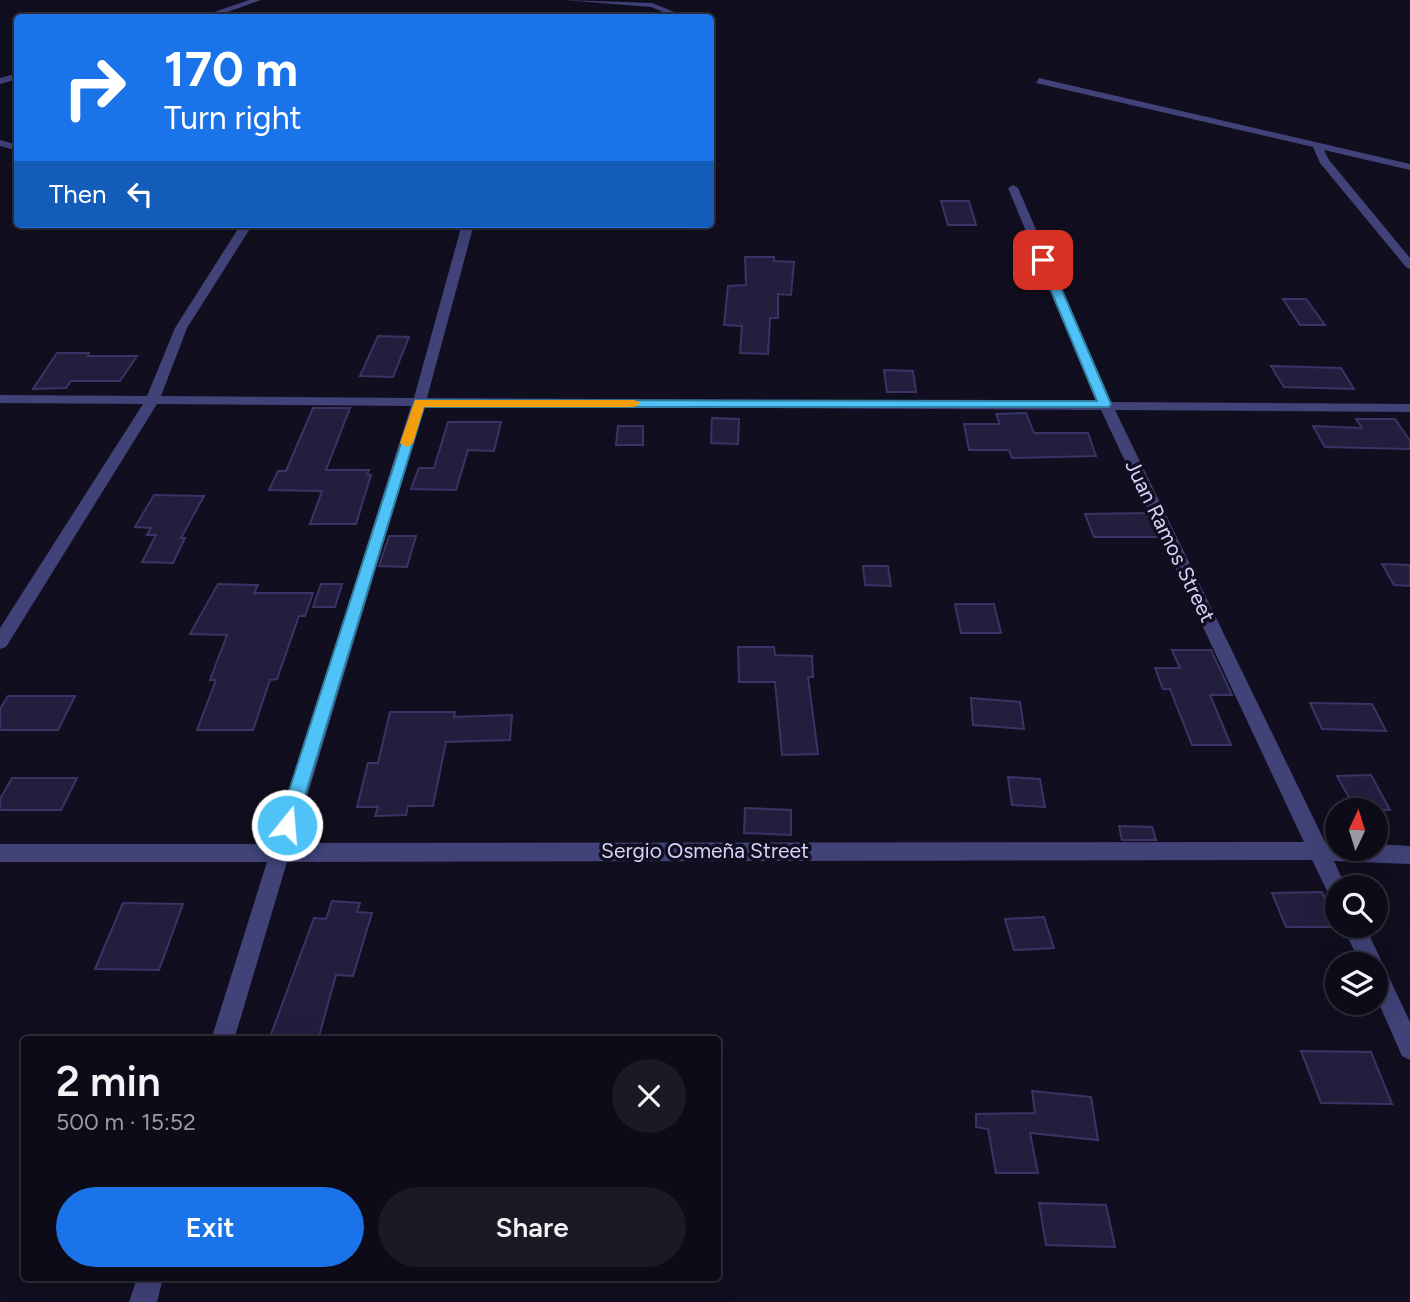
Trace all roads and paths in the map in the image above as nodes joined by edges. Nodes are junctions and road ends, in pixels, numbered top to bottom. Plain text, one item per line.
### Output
1 (257, 0) edge
2 (568, 0) edge
3 (213, 14) edge
4 (675, 14) edge
5 (1039, 81) dead end
6 (1317, 146) junction
7 (1410, 167) edge
8 (1013, 188) dead end
9 (244, 228) edge
10 (467, 228) edge
11 (1410, 265) edge
12 (0, 399) edge
13 (152, 401) junction
14 (419, 403) junction
15 (1105, 404) junction
16 (1410, 408) edge
17 (0, 642) edge
18 (1319, 851) junction
19 (279, 852) junction
20 (0, 853) edge
21 (1410, 855) edge
22 (1330, 875) edge
23 (1388, 999) edge
24 (223, 1036) edge
25 (1410, 1048) edge
26 (149, 1281) edge
27 (143, 1302) edge

1 - 3 street
2 - 4 street
5 - 6 street
6 - 7 street
6 - 11 street
8 - 15 street, Juan Ramos Street
9 - 13 street
10 - 14 street
12 - 13 street
13 - 14 street
13 - 17 street
14 - 15 street
14 - 19 street
15 - 16 street
15 - 18 street, Juan Ramos Street
18 - 19 street, Sergio Osmeña Street
18 - 21 street, Sergio Osmeña Street
18 - 22 street, Juan Ramos Street
19 - 20 street, Sergio Osmeña Street
19 - 24 street
23 - 25 street
26 - 27 street

